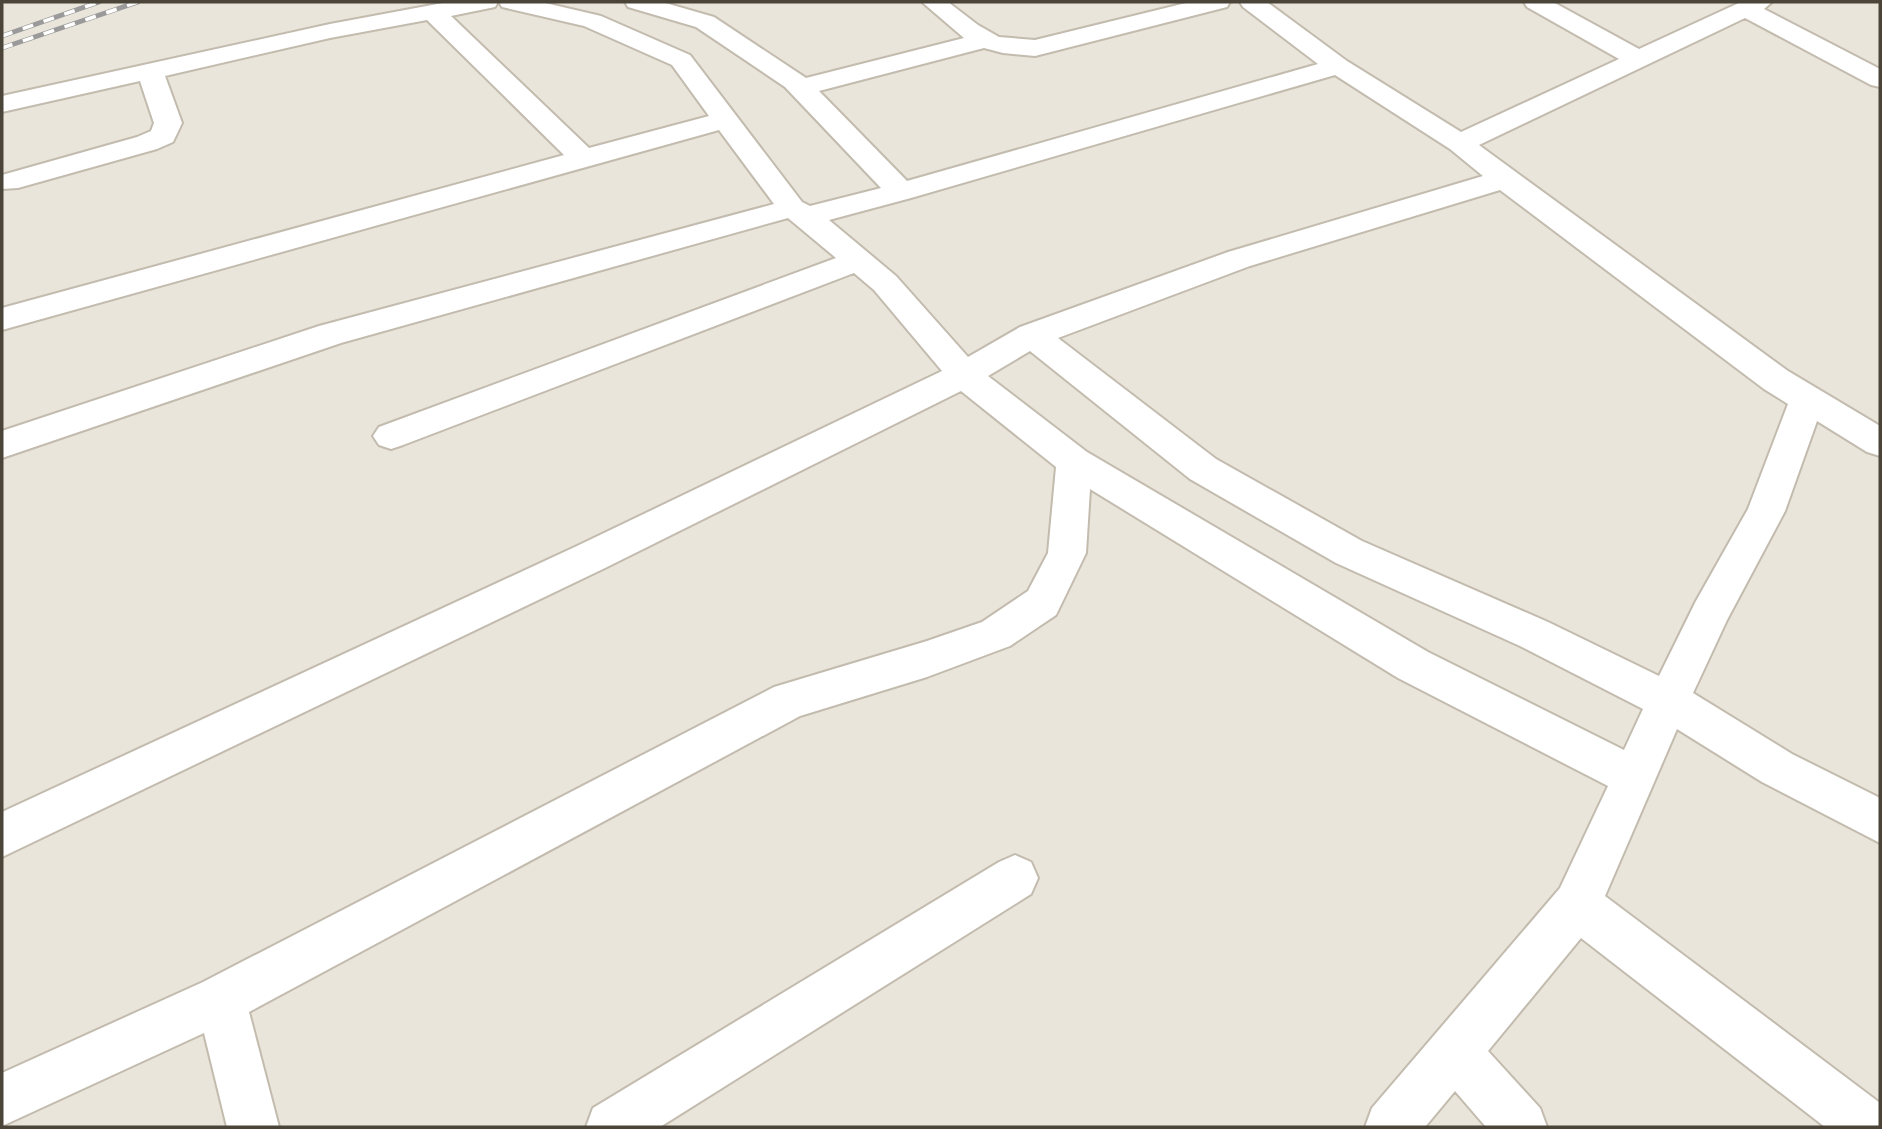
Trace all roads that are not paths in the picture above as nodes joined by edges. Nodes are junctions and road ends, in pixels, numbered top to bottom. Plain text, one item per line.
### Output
1 (486, 2) edge
2 (510, 2) edge
3 (637, 2) edge
4 (705, 2) edge
5 (934, 2) edge
6 (1218, 2) edge
7 (1252, 2) edge
8 (1536, 2) edge
9 (1753, 5) edge
10 (432, 12) junction
11 (672, 13) junction
12 (982, 41) junction
13 (1640, 60) junction
14 (1338, 66) junction
15 (150, 71) junction
16 (1880, 79) edge
17 (800, 88) junction
18 (2, 104) edge
19 (727, 119) junction
20 (1460, 143) junction
21 (584, 159) junction
22 (1504, 179) junction
23 (8, 182) dead end
24 (889, 195) junction
25 (808, 212) junction
26 (857, 261) junction
27 (2, 318) edge
28 (998, 356) junction
29 (1807, 400) junction
30 (391, 436) dead end
31 (1880, 443) edge
32 (2, 445) edge
33 (1074, 462) junction
34 (1652, 739) junction
35 (1880, 821) edge
36 (2, 835) edge
37 (1014, 878) dead end
38 (1577, 905) junction
39 (220, 1000) junction
40 (1454, 1051) junction
41 (2, 1100) edge
42 (253, 1127) edge
43 (612, 1127) edge
44 (1391, 1127) edge
45 (1521, 1127) edge
46 (1868, 1127) edge

1 - 10 street
2 - 19 street
3 - 11 street
4 - 11 street
5 - 12 street
6 - 12 street
7 - 14 street
8 - 13 street
9 - 13 street
9 - 16 street
10 - 15 street
10 - 21 street
11 - 17 street
12 - 17 street
13 - 20 street
14 - 20 street
14 - 24 street
15 - 18 street
15 - 23 street
17 - 24 street
19 - 21 street
19 - 25 street
20 - 22 street
21 - 27 street
22 - 28 street
22 - 29 street
24 - 25 street
25 - 26 street
25 - 32 street
26 - 28 street
26 - 30 street
28 - 33 street
28 - 34 street
28 - 36 street
29 - 31 street
29 - 34 street
33 - 34 street
33 - 39 street
34 - 35 street
34 - 38 street
37 - 43 street
38 - 40 street
38 - 46 street
39 - 41 street
39 - 42 street
40 - 44 street
40 - 45 street

